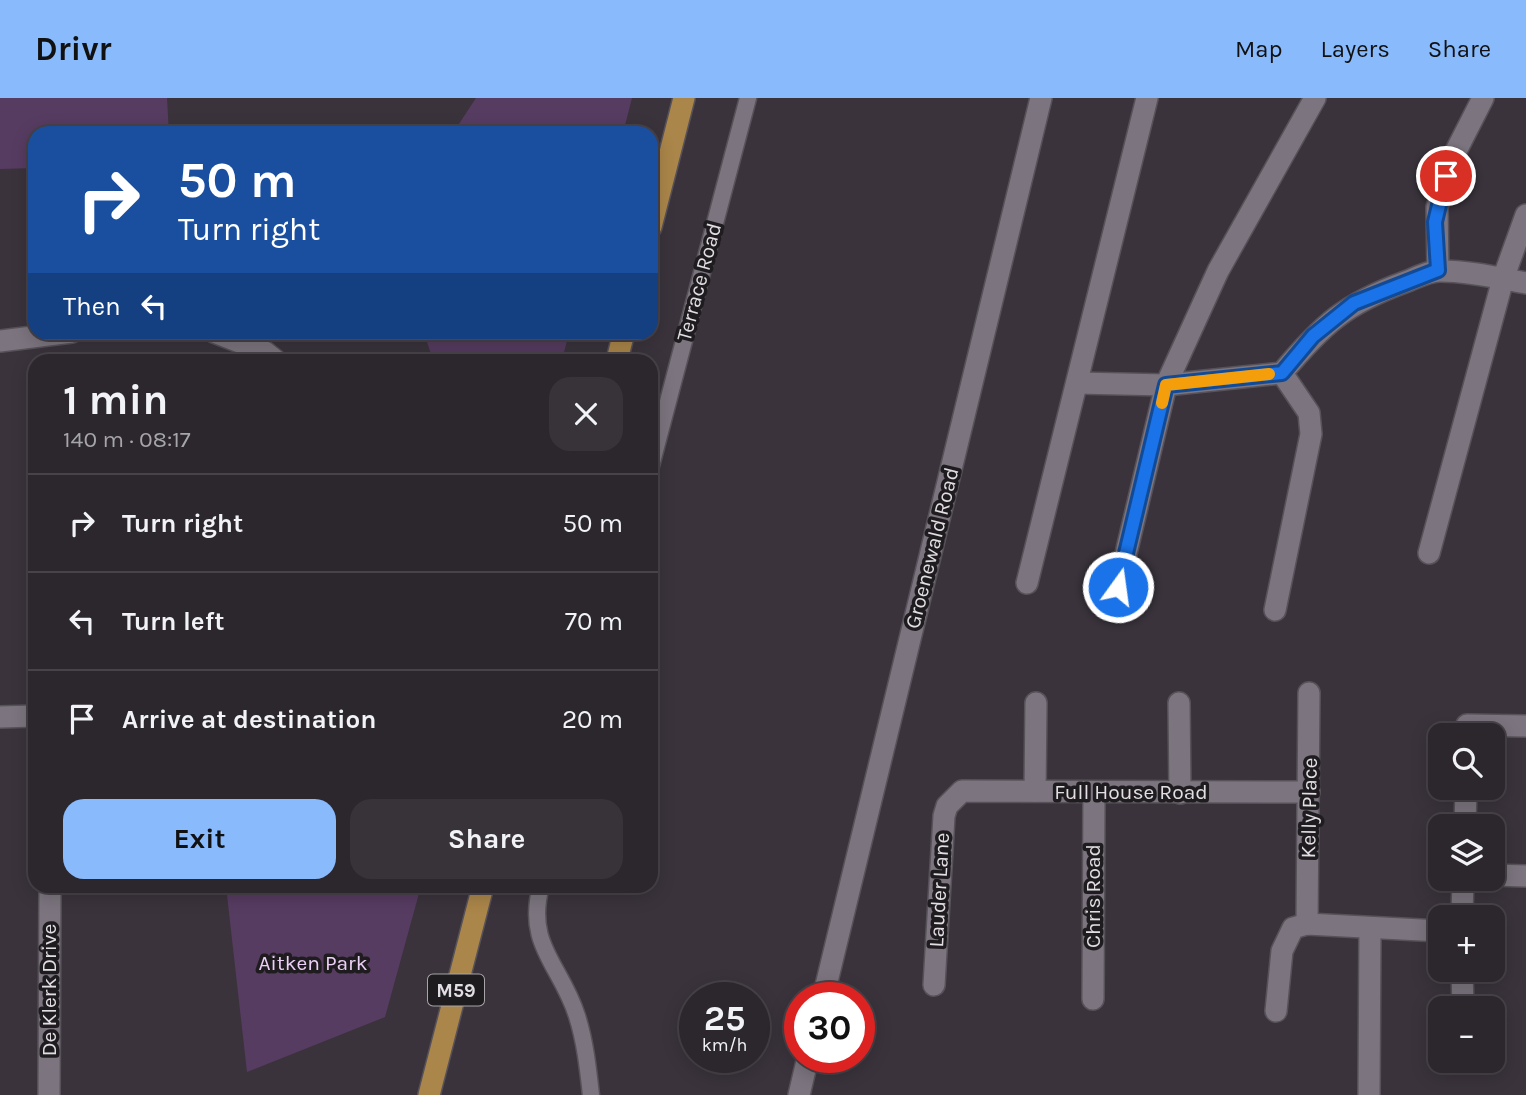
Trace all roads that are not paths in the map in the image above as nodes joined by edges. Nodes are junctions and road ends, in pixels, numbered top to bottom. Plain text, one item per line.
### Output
1 (684, 98) edge
2 (747, 98) edge
3 (1041, 98) edge
4 (1146, 98) edge
5 (1315, 98) edge
6 (1483, 98) edge
7 (658, 200) edge
8 (1526, 215) edge
9 (1438, 270) junction
10 (1503, 279) junction
11 (1526, 283) edge
12 (28, 338) edge
13 (235, 340) edge
14 (0, 341) edge
15 (265, 354) edge
16 (1282, 373) junction
17 (1077, 383) junction
18 (1166, 385) junction
19 (658, 439) edge
20 (1429, 554) dead end
21 (1027, 583) dead end
22 (1118, 587) dead end
23 (1275, 610) dead end
24 (1309, 693) dead end
25 (1179, 703) dead end
26 (1036, 704) dead end
27 (28, 716) edge
28 (0, 717) edge
29 (1467, 722) edge
30 (1526, 726) edge
31 (1035, 791) junction
32 (1310, 792) junction
33 (1094, 793) junction
34 (1180, 793) junction
35 (954, 797) joint
36 (1505, 875) edge
37 (1526, 876) edge
38 (50, 893) edge
39 (481, 893) edge
40 (539, 893) edge
41 (1307, 924) junction
42 (1370, 929) junction
43 (1428, 930) edge
44 (827, 982) edge
45 (934, 985) dead end
46 (1093, 999) dead end
47 (1276, 1011) dead end
48 (804, 1073) edge
49 (49, 1095) edge
50 (429, 1095) edge
51 (591, 1095) edge
52 (799, 1095) edge
53 (1369, 1095) edge

1 - 7 main road
2 - 19 lane, Terrace Road
3 - 44 street, Groenewald Road
4 - 17 street
5 - 18 street
6 - 9 street
8 - 10 street
9 - 10 street
9 - 16 street
10 - 11 street
10 - 20 street
12 - 14 street
13 - 15 street
16 - 18 street
16 - 23 street
17 - 18 street
17 - 21 street
18 - 22 street
24 - 32 street, Kelly Place
25 - 34 street
26 - 31 street
27 - 28 street
29 - 30 street
31 - 33 street, Full House Road
31 - 35 street, Full House Road
32 - 34 street, Full House Road
32 - 41 street, Kelly Place
33 - 34 street, Full House Road
33 - 46 street, Chris Road
35 - 45 street, Lauder Lane
36 - 37 street
38 - 49 street, De Klerk Drive
39 - 50 main road, M59
40 - 51 lane
41 - 42 street
41 - 47 street
42 - 43 street
42 - 53 street
48 - 52 street

